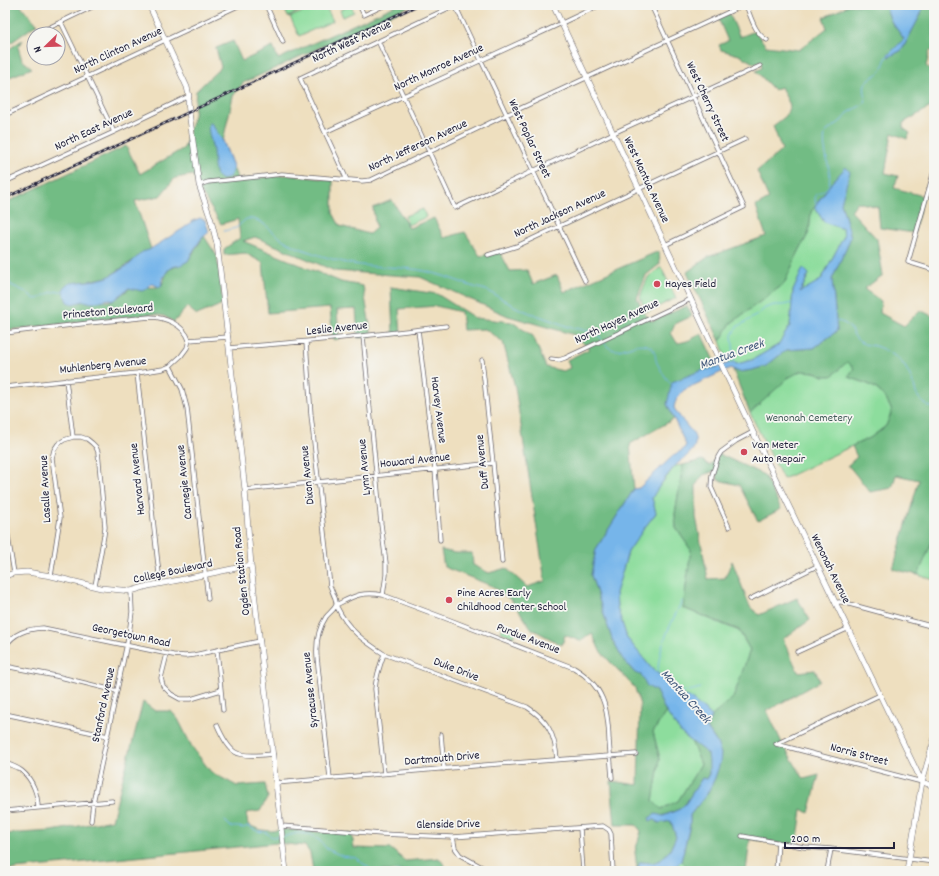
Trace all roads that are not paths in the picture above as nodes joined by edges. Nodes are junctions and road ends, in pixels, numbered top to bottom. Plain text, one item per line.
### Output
1 (96, 5) edge
2 (149, 5) edge
3 (240, 5) edge
4 (266, 5) edge
5 (360, 5) edge
6 (385, 5) edge
7 (455, 5) edge
8 (553, 5) edge
9 (600, 5) edge
10 (651, 5) edge
11 (745, 5) edge
12 (61, 22) junction
13 (562, 23) junction
14 (53, 26) edge
15 (165, 40) junction
16 (767, 40) dead end
17 (378, 41) junction
18 (668, 41) junction
19 (283, 42) dead end
20 (481, 60) junction
21 (760, 66) dead end
22 (88, 76) junction
23 (588, 78) junction
24 (189, 96) junction
25 (404, 96) junction
26 (693, 96) junction
27 (5, 115) edge
28 (506, 115) junction
29 (114, 132) junction
30 (325, 132) junction
31 (613, 134) junction
32 (745, 139) dead end
33 (430, 151) junction
34 (719, 152) junction
35 (533, 171) junction
36 (934, 171) edge
37 (6, 180) edge
38 (347, 180) junction
39 (199, 185) junction
40 (639, 189) junction
41 (559, 226) junction
42 (665, 244) junction
43 (488, 255) dead end
44 (934, 270) edge
45 (585, 281) dead end
46 (691, 299) junction
47 (446, 326) dead end
48 (418, 330) junction
49 (5, 333) edge
50 (363, 336) junction
51 (228, 337) junction
52 (189, 340) junction
53 (306, 342) junction
54 (229, 348) junction
55 (552, 358) dead end
56 (482, 360) dead end
57 (721, 364) joint
58 (170, 366) junction
59 (136, 373) junction
60 (66, 380) junction
61 (5, 387) edge
62 (753, 432) junction
63 (73, 437) junction
64 (493, 463) junction
65 (435, 469) junction
66 (376, 475) junction
67 (318, 483) junction
68 (244, 490) junction
69 (5, 519) edge
70 (729, 527) dead end
71 (440, 540) dead end
72 (502, 562) dead end
73 (251, 565) junction
74 (817, 566) junction
75 (14, 573) junction
76 (206, 575) junction
77 (5, 576) edge
78 (51, 576) junction
79 (160, 583) junction
80 (95, 586) junction
81 (131, 591) junction
82 (383, 595) junction
83 (208, 599) dead end
84 (750, 599) dead end
85 (835, 604) junction
86 (336, 605) junction
87 (934, 627) edge
88 (847, 629) junction
89 (260, 641) junction
90 (126, 646) junction
91 (5, 647) edge
92 (217, 650) junction
93 (797, 652) dead end
94 (167, 654) junction
95 (384, 654) junction
96 (5, 666) edge
97 (221, 690) junction
98 (117, 691) junction
99 (880, 695) junction
100 (224, 710) dead end
101 (5, 714) edge
102 (217, 725) dead end
103 (441, 734) dead end
104 (108, 736) junction
105 (934, 740) edge
106 (273, 754) junction
107 (636, 754) dead end
108 (610, 756) junction
109 (557, 760) junction
110 (5, 763) edge
111 (444, 769) junction
112 (384, 773) junction
113 (330, 778) junction
114 (612, 778) dead end
115 (922, 782) junction
116 (276, 783) junction
117 (934, 786) edge
118 (112, 801) dead end
119 (93, 803) junction
120 (38, 808) junction
121 (5, 811) edge
122 (91, 821) dead end
123 (281, 826) junction
124 (580, 828) junction
125 (742, 836) dead end
126 (453, 837) junction
127 (778, 842) junction
128 (831, 849) junction
129 (909, 859) junction
130 (934, 862) edge
131 (286, 871) edge
132 (489, 871) edge
133 (583, 871) edge
134 (613, 871) edge
135 (776, 871) edge
136 (827, 871) edge
137 (907, 871) edge

1 - 12 street
2 - 15 street, Ogden Station Road
3 - 15 street, North Clinton Avenue
4 - 19 street
5 - 6 street
7 - 17 street, North West Avenue
7 - 20 street, West Poplar Street
8 - 13 street, West Mantua Avenue
9 - 13 street, North Monroe Avenue
10 - 18 street, West Cherry Street
11 - 16 street
11 - 18 street, North Jefferson Avenue
12 - 14 street
12 - 22 street
13 - 20 street, North Monroe Avenue
13 - 23 street, West Mantua Avenue
15 - 22 street, North Clinton Avenue
15 - 24 street, Ogden Station Road
17 - 25 street
17 - 30 street, North West Avenue
18 - 23 street, North Jefferson Avenue
18 - 26 street, West Cherry Street
20 - 25 street, North Monroe Avenue
20 - 28 street, West Poplar Street
21 - 26 street
22 - 27 street, North Clinton Avenue
22 - 29 street
23 - 28 street, North Jefferson Avenue
23 - 31 street, West Mantua Avenue
24 - 29 street, North East Avenue
24 - 39 street, Ogden Station Road
25 - 30 street, North Monroe Avenue
25 - 33 street
26 - 31 street
26 - 34 street, West Cherry Street
28 - 33 street, North Jefferson Avenue
28 - 35 street, West Poplar Street
29 - 37 street, North East Avenue
30 - 38 street
31 - 35 street
31 - 40 street, West Mantua Avenue
32 - 34 street, North Jackson Avenue
33 - 35 street
33 - 38 street, North Jefferson Avenue
34 - 40 street, North Jackson Avenue
34 - 42 street, West Cherry Street
35 - 41 street, West Poplar Street
36 - 44 street
38 - 39 street, North Jefferson Avenue
39 - 51 street, Ogden Station Road
40 - 41 street, North Jackson Avenue
40 - 42 street, West Mantua Avenue
41 - 43 street, North Jackson Avenue
41 - 45 street, West Poplar Street
42 - 46 street, West Mantua Avenue
46 - 55 street, North Hayes Avenue
46 - 57 street, West Mantua Avenue
47 - 48 street, Leslie Avenue
48 - 50 street, Leslie Avenue
48 - 65 street, Harvey Avenue
49 - 52 street, Princeton Boulevard
50 - 53 street, Leslie Avenue
50 - 66 street, Lynn Avenue
51 - 52 street
51 - 54 street, Ogden Station Road
52 - 58 street
53 - 54 street, Leslie Avenue
53 - 67 street, Dixon Avenue
54 - 68 street, Ogden Station Road
56 - 64 street, Duff Avenue
57 - 62 street, Wenonah Avenue
58 - 59 street, Muhlenberg Avenue
58 - 76 street, Carnegie Avenue
59 - 60 street, Muhlenberg Avenue
59 - 79 street, Harvard Avenue
60 - 61 street, Muhlenberg Avenue
60 - 63 street
62 - 70 street
62 - 74 street, Wenonah Avenue
63 - 78 street, Lasalle Avenue
63 - 80 street
64 - 65 street, Howard Avenue
64 - 72 street, Duff Avenue
65 - 66 street, Howard Avenue
65 - 71 street, Harvey Avenue
66 - 67 street, Howard Avenue
66 - 82 street, Lynn Avenue
67 - 68 street, Howard Avenue
67 - 86 street, Dixon Avenue
68 - 73 street, Ogden Station Road
69 - 75 street
73 - 76 street, College Boulevard
73 - 89 street, Ogden Station Road
74 - 84 street
74 - 85 street, Wenonah Avenue
75 - 77 street, College Boulevard
75 - 78 street, College Boulevard
76 - 79 street, College Boulevard
76 - 83 street, Carnegie Avenue
78 - 80 street, College Boulevard
79 - 81 street, College Boulevard
80 - 81 street, College Boulevard
81 - 90 street, Stanford Avenue
82 - 86 street, Purdue Avenue
82 - 108 street, Purdue Avenue
85 - 87 street
85 - 88 street, Wenonah Avenue
86 - 95 street, Duke Drive
86 - 113 street, Syracuse Avenue
88 - 93 street
88 - 99 street, Wenonah Avenue
89 - 92 street, Georgetown Road
89 - 106 street, Ogden Station Road
90 - 91 street, Georgetown Road
90 - 94 street, Georgetown Road
90 - 98 street, Stanford Avenue
92 - 94 street, Georgetown Road
92 - 97 street
94 - 97 street
95 - 109 street, Duke Drive
95 - 112 street
96 - 98 street
97 - 100 street
98 - 104 street, Stanford Avenue
99 - 115 street, Wenonah Avenue
99 - 115 street, Norris Street
101 - 104 street
102 - 106 street
103 - 111 street
104 - 119 street, Stanford Avenue
105 - 115 street
106 - 116 street, Ogden Station Road
107 - 108 street, Dartmouth Drive
108 - 109 street, Dartmouth Drive
108 - 114 street, Purdue Avenue
109 - 111 street, Dartmouth Drive
110 - 120 street
111 - 112 street, Dartmouth Drive
112 - 113 street, Dartmouth Drive
113 - 116 street, Dartmouth Drive
115 - 117 street, Norris Street
115 - 129 street
116 - 123 street, Ogden Station Road
118 - 119 street
119 - 120 street
119 - 122 street, Stanford Avenue
120 - 121 street
123 - 126 street, Glenside Drive
123 - 131 street, Ogden Station Road
124 - 126 street, Glenside Drive
124 - 133 street
124 - 134 street, Glenside Drive
125 - 127 street
126 - 132 street
127 - 128 street
127 - 135 street
128 - 129 street
128 - 136 street
129 - 130 street
129 - 137 street

